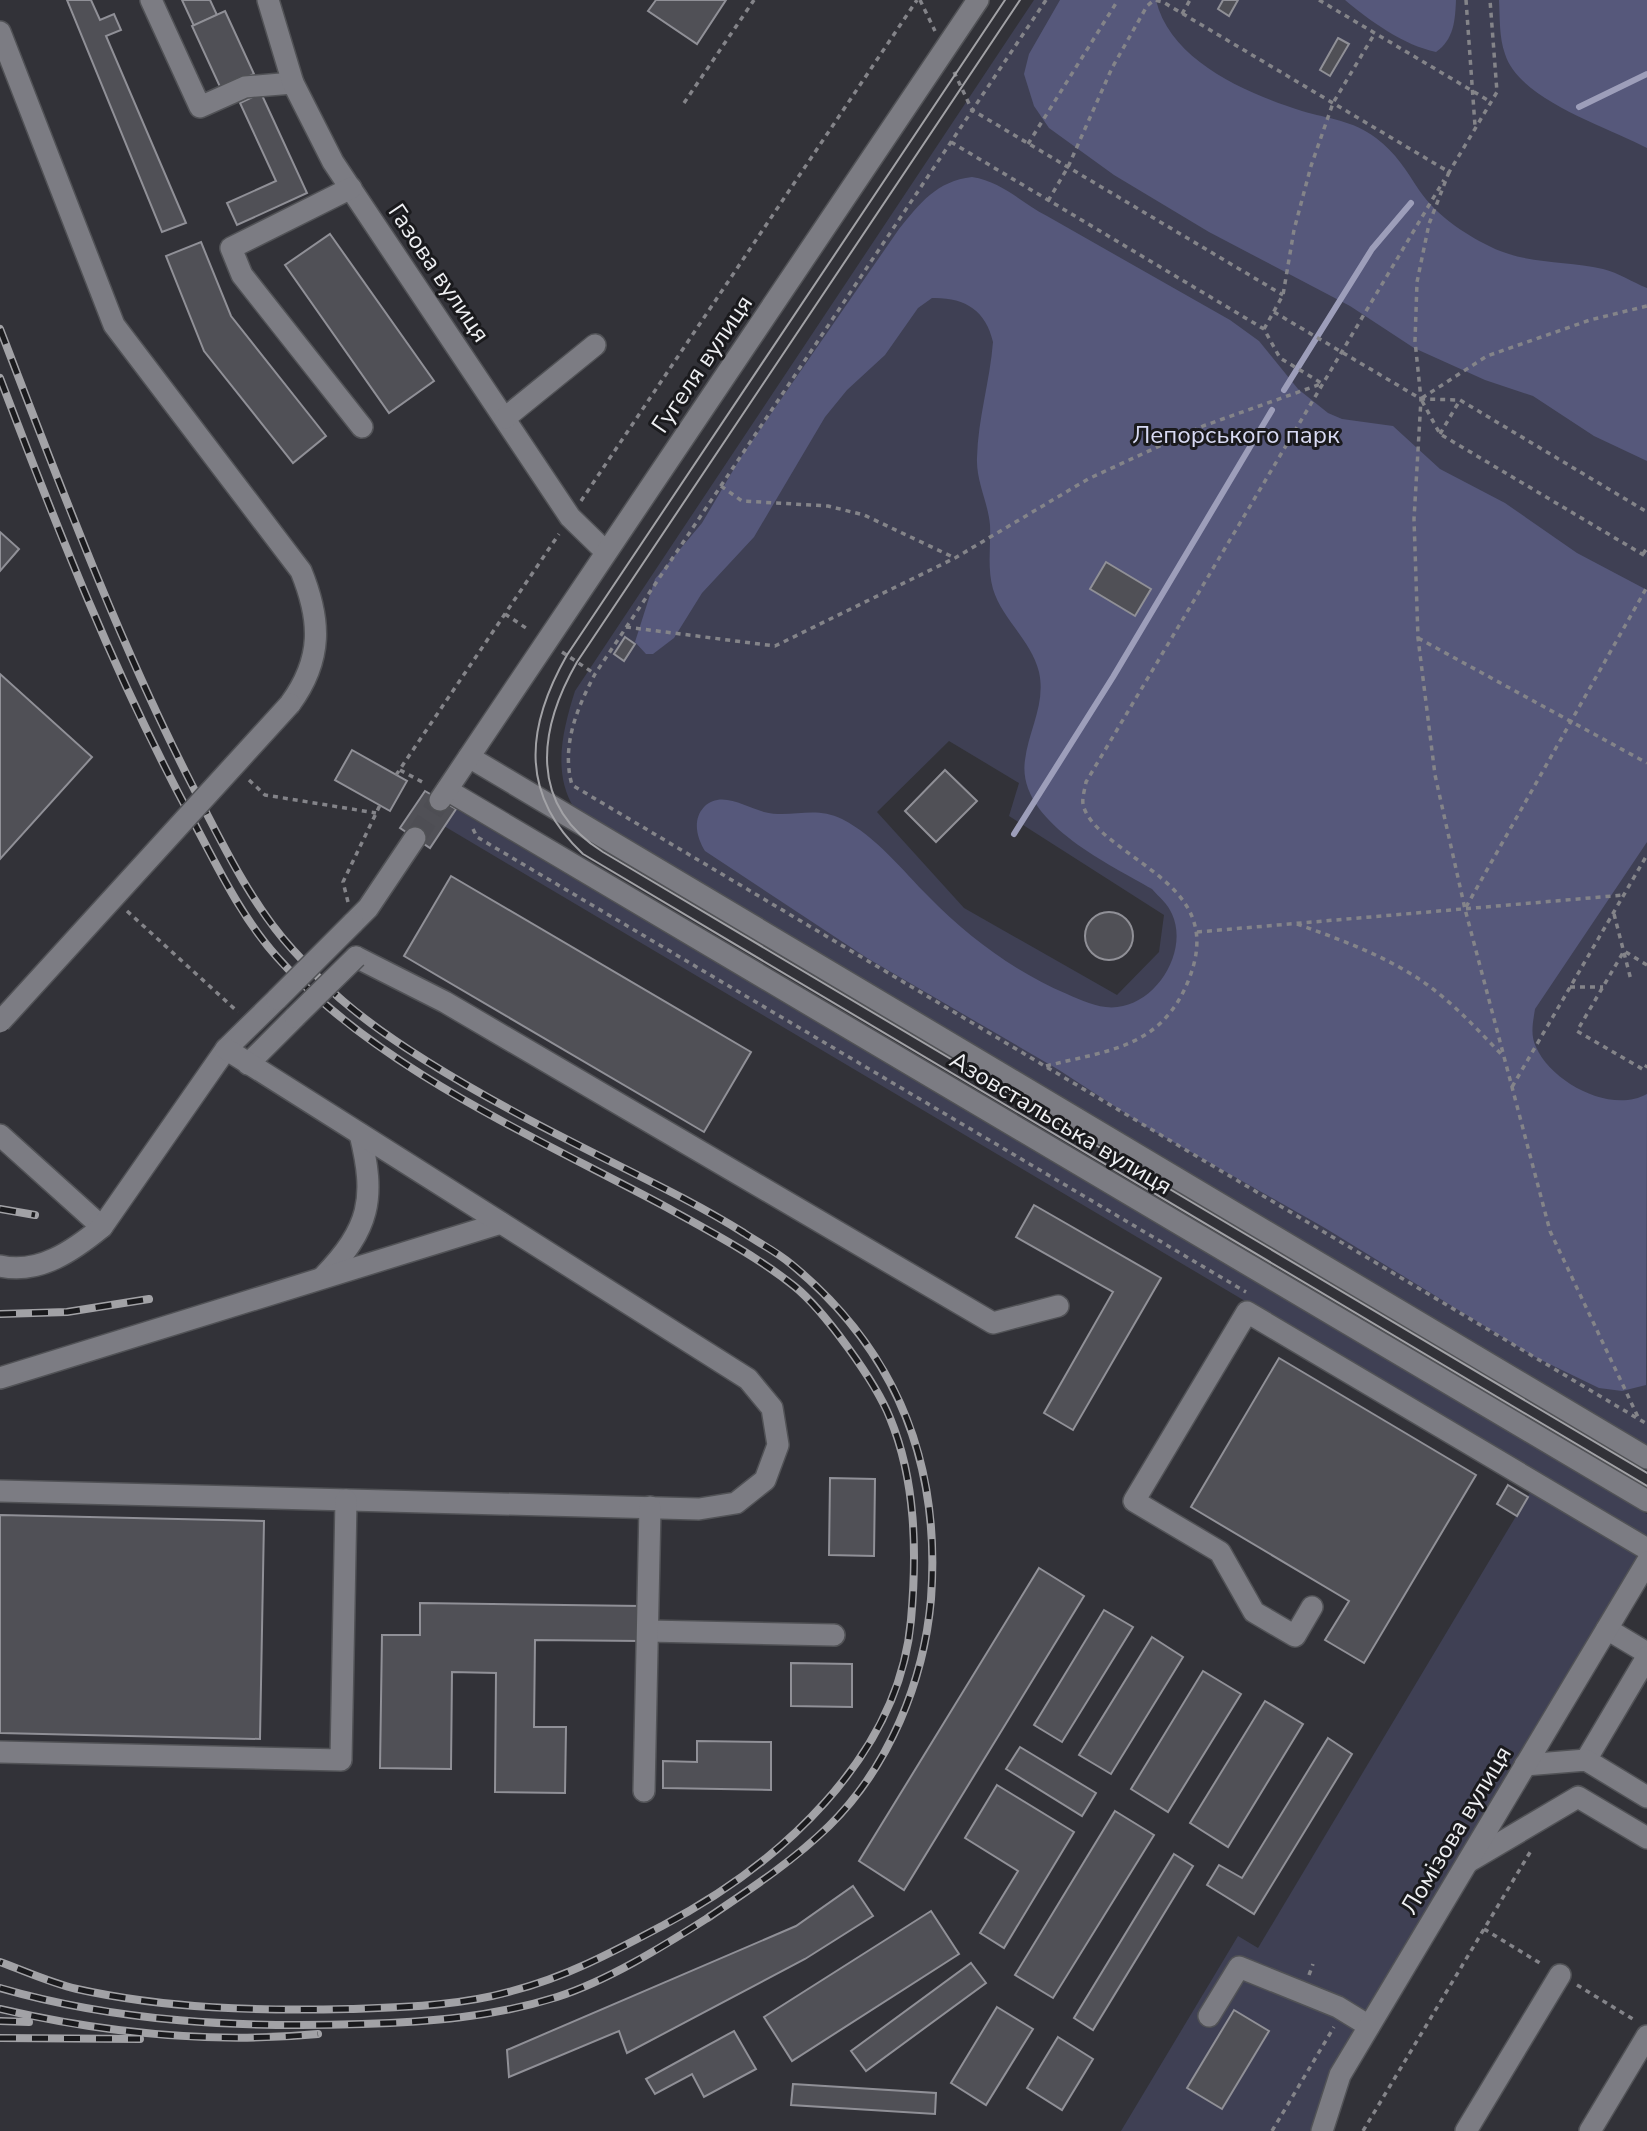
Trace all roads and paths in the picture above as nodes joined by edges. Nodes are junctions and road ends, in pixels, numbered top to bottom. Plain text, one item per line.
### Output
1 (151, 0) edge
2 (268, 0) edge
3 (754, 0) edge
4 (917, 0) edge
5 (978, 0) edge
6 (1046, 0) edge
7 (1118, 0) edge
8 (1190, 0) edge
9 (1319, 0) edge
10 (1466, 0) edge
11 (1490, 0) edge
12 (1182, 14) junction
13 (0, 32) edge
14 (1375, 33) junction
15 (293, 83) junction
16 (1472, 91) junction
17 (1491, 102) junction
18 (684, 103) dead end
19 (1333, 103) junction
20 (972, 110) junction
21 (1475, 128) junction
22 (951, 142) junction
23 (1028, 144) junction
24 (1068, 167) junction
25 (1449, 172) junction
26 (351, 188) junction
27 (1048, 201) junction
28 (1283, 296) junction
29 (1647, 306) edge
30 (1273, 312) junction
31 (1264, 329) junction
32 (595, 345) dead end
33 (1342, 352) junction
34 (1323, 384) junction
35 (1421, 399) junction
36 (1460, 400) junction
37 (505, 418) junction
38 (362, 427) dead end
39 (1440, 433) junction
40 (721, 486) junction
41 (1647, 512) edge
42 (570, 517) junction
43 (1647, 548) edge
44 (606, 552) junction
45 (1645, 555) edge
46 (955, 558) junction
47 (1647, 587) edge
48 (626, 627) junction
49 (1418, 638) junction
50 (1570, 722) junction
51 (469, 757) junction
52 (1647, 763) edge
53 (396, 775) dead end
54 (248, 779) dead end
55 (444, 795) joint
56 (380, 805) dead end
57 (376, 813) junction
58 (477, 837) dead end
59 (415, 838) tunnel mouth
60 (1647, 855) edge
61 (343, 882) dead end
62 (1624, 895) junction
63 (113, 898) junction
64 (1465, 909) junction
65 (1614, 913) junction
66 (1295, 923) junction
67 (1197, 932) junction
68 (1624, 951) junction
69 (1647, 965) edge
70 (1631, 980) dead end
71 (1570, 987) junction
72 (1603, 987) junction
73 (229, 1004) dead end
74 (0, 1022) edge
75 (226, 1049) junction
76 (1504, 1057) junction
77 (248, 1064) junction
78 (1647, 1065) edge
79 (1046, 1066) junction
80 (1512, 1087) junction
81 (360, 1134) junction
82 (0, 1135) edge
83 (501, 1223) junction
84 (102, 1227) junction
85 (0, 1266) edge
86 (323, 1278) junction
87 (1247, 1293) dead end
88 (1058, 1306) dead end
89 (0, 1378) edge
90 (1639, 1419) junction
91 (1647, 1424) edge
92 (1647, 1458) edge
93 (0, 1491) edge
94 (346, 1500) junction
95 (1647, 1502) edge
96 (650, 1507) junction
97 (1647, 1549) edge
98 (1647, 1562) edge
99 (1312, 1607) dead end
100 (1607, 1629) junction
101 (648, 1631) junction
102 (834, 1635) dead end
103 (1647, 1655) edge
104 (0, 1752) edge
105 (1586, 1760) junction
106 (1525, 1765) junction
107 (644, 1791) dead end
108 (1647, 1797) edge
109 (1647, 1838) edge
110 (1534, 1846) dead end
111 (1466, 1863) junction
112 (1560, 1975) dead end
113 (1344, 2010) junction
114 (1209, 2017) dead end
115 (1369, 2026) junction
116 (1647, 2036) edge
117 (1272, 2131) edge
118 (1322, 2131) edge
119 (1363, 2131) edge
120 (1466, 2131) edge
121 (1590, 2131) edge

1 - 15 street
2 - 15 street, Газова вулиця
3 - 18 path
4 - 42 path
5 - 44 street, Гугеля вулиця
6 - 20 path
7 - 23 path
8 - 12 path
9 - 14 path
10 - 16 path
11 - 17 path
12 - 19 path
12 - 24 path
13 - 63 street, bridge
14 - 16 path
14 - 19 path
15 - 26 street, Газова вулиця
16 - 17 path
16 - 21 path
17 - 21 path
19 - 25 path
19 - 28 path
20 - 22 path
20 - 23 path
21 - 25 path
22 - 27 path
22 - 40 path
23 - 24 path
24 - 27 path
24 - 28 path
25 - 33 path
25 - 35 path
26 - 37 street, Газова вулиця
26 - 38 street
27 - 31 path
28 - 30 path
29 - 35 path
30 - 31 path
30 - 33 path
31 - 34 path
32 - 37 street
33 - 34 path
33 - 35 path
34 - 46 path
34 - 67 path
35 - 36 path
35 - 39 path
35 - 49 path
36 - 39 path
36 - 41 path
37 - 42 street, Газова вулиця
39 - 45 path
40 - 46 path
40 - 48 path
42 - 44 street, Газова вулиця
42 - 53 path
43 - 45 path
44 - 51 street, Гугеля вулиця
46 - 48 path
47 - 50 path
48 - 79 path
49 - 50 path
49 - 64 path
50 - 52 path
50 - 64 path
51 - 55 street, Гугеля вулиця
51 - 92 street, Азовстальська вулиця
54 - 57 path
55 - 95 street, Азовстальська вулиця
56 - 57 path
57 - 61 path
58 - 87 path
59 - 75 street, bridge
60 - 62 path
62 - 64 path
62 - 65 path
63 - 73 path
63 - 74 street, bridge
64 - 66 path
64 - 76 path
65 - 68 path
65 - 71 path
66 - 67 path
66 - 76 path
67 - 79 path
68 - 69 path
68 - 70 path
68 - 72 path
71 - 72 path
71 - 80 path
72 - 78 path
75 - 77 street
75 - 84 street
76 - 80 path
77 - 81 street
77 - 88 street, bridge
79 - 90 path
80 - 90 path
81 - 83 street
81 - 86 street
82 - 84 street
83 - 86 street
83 - 96 street
84 - 85 street
86 - 89 street
90 - 91 path
93 - 94 street
94 - 96 street
94 - 104 street
96 - 101 street
97 - 99 street
98 - 100 street, Ломізова вулиця
100 - 103 street
100 - 106 street, Ломізова вулиця
101 - 102 street
101 - 107 street
103 - 105 street
105 - 106 street
105 - 108 street
106 - 111 street, Ломізова вулиця
109 - 111 street
110 - 119 path
111 - 115 street, Ломізова вулиця
112 - 120 street
113 - 114 street
113 - 115 street
113 - 117 path
115 - 118 street, Ломізова вулиця
116 - 121 street

